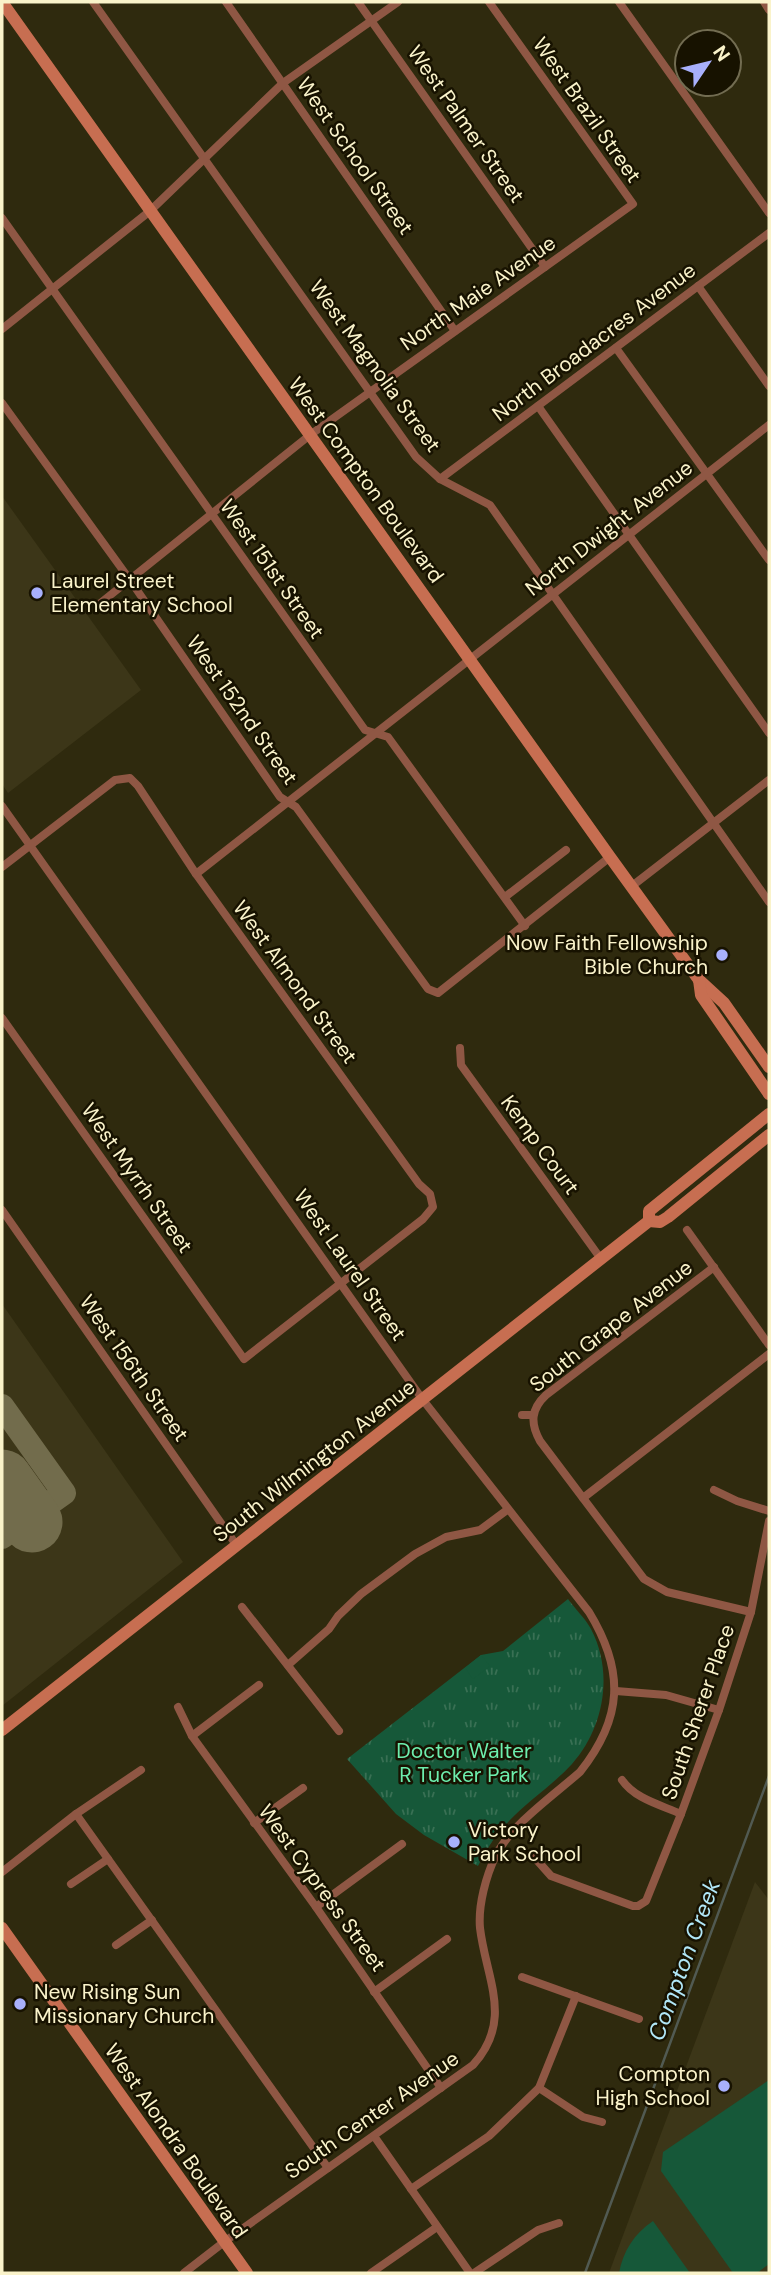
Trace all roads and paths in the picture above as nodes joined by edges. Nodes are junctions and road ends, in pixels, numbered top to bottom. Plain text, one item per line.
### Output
1 (2, 2) edge
2 (93, 2) edge
3 (226, 2) edge
4 (358, 2) edge
5 (398, 2) edge
6 (489, 2) edge
7 (619, 2) edge
8 (764, 2) edge
9 (769, 10) edge
10 (372, 21) junction
11 (284, 83) junction
12 (205, 159) junction
13 (633, 204) joint
14 (150, 211) junction
15 (769, 213) edge
16 (2, 218) edge
17 (769, 233) edge
18 (545, 267) junction
19 (698, 286) junction
20 (52, 289) junction
21 (2, 329) edge
22 (455, 331) junction
23 (616, 348) junction
24 (769, 386) edge
25 (369, 392) junction
26 (2, 403) edge
27 (538, 406) junction
28 (769, 425) edge
29 (310, 435) junction
30 (707, 473) junction
31 (440, 479) junction
32 (212, 515) junction
33 (629, 534) junction
34 (769, 560) edge
35 (130, 580) junction
36 (554, 594) junction
37 (98, 605) dead end
38 (471, 660) junction
39 (375, 733) junction
40 (769, 733) edge
41 (769, 780) edge
42 (288, 802) junction
43 (2, 806) edge
44 (713, 823) junction
45 (30, 846) junction
46 (566, 850) dead end
47 (610, 857) junction
48 (2, 867) edge
49 (196, 874) junction
50 (632, 886) junction
51 (505, 897) junction
52 (769, 902) edge
53 (525, 926) junction
54 (699, 980) junction
55 (3, 1023) edge
56 (460, 1048) dead end
57 (769, 1067) edge
58 (769, 1094) edge
59 (769, 1114) edge
60 (769, 1135) edge
61 (2, 1210) edge
62 (649, 1221) junction
63 (687, 1230) dead end
64 (601, 1259) junction
65 (713, 1268) junction
66 (342, 1284) junction
67 (769, 1345) edge
68 (769, 1354) edge
69 (423, 1400) junction
70 (522, 1415) dead end
71 (533, 1415) junction
72 (714, 1490) dead end
73 (583, 1498) junction
74 (507, 1510) junction
75 (769, 1511) edge
76 (769, 1521) edge
77 (237, 1546) junction
78 (242, 1607) dead end
79 (751, 1612) junction
80 (288, 1665) junction
81 (259, 1685) dead end
82 (616, 1691) junction
83 (178, 1707) dead end
84 (719, 1710) junction
85 (2, 1730) edge
86 (339, 1731) dead end
87 (192, 1735) junction
88 (141, 1770) dead end
89 (622, 1780) dead end
90 (303, 1788) dead end
91 (76, 1814) junction
92 (681, 1814) junction
93 (254, 1824) junction
94 (402, 1844) dead end
95 (108, 1858) junction
96 (535, 1858) dead end
97 (2, 1872) edge
98 (71, 1884) dead end
99 (316, 1907) junction
100 (152, 1920) junction
101 (2, 1928) edge
102 (447, 1939) dead end
103 (116, 1945) dead end
104 (522, 1977) dead end
105 (374, 1992) junction
106 (576, 1996) junction
107 (639, 2019) dead end
108 (440, 2088) junction
109 (539, 2088) junction
110 (602, 2122) dead end
111 (374, 2136) junction
112 (328, 2168) junction
113 (411, 2189) junction
114 (559, 2223) dead end
115 (437, 2227) junction
116 (224, 2242) junction
117 (184, 2273) edge
118 (247, 2273) edge
119 (371, 2273) edge
120 (472, 2273) edge

1 - 14 main road, West Compton Boulevard
2 - 12 street, West Magnolia Street
3 - 11 street, West School Street
4 - 10 street, West Palmer Street
5 - 10 street
6 - 13 street, West Brazil Street
7 - 15 street
8 - 9 street
10 - 11 street
10 - 18 street, West Palmer Street
11 - 12 street
11 - 22 street, West School Street
12 - 14 street
12 - 25 street, West Magnolia Street
13 - 18 street, North Maie Avenue
14 - 20 street
14 - 29 main road, West Compton Boulevard
16 - 20 street, West 151st Street
17 - 19 street, North Broadacres Avenue
18 - 22 street, North Maie Avenue
19 - 23 street, North Broadacres Avenue
19 - 24 street
20 - 21 street
20 - 32 street, West 151st Street
22 - 25 street, North Maie Avenue
23 - 27 street, North Broadacres Avenue
23 - 30 street
25 - 29 street, North Maie Avenue
25 - 31 street, West Magnolia Street
26 - 35 street, West 152nd Street
27 - 31 street, North Broadacres Avenue
27 - 33 street
28 - 30 street, North Dwight Avenue
29 - 32 street, North Maie Avenue
29 - 38 main road, West Compton Boulevard
30 - 33 street, North Dwight Avenue
30 - 34 street
31 - 36 street, West Magnolia Street
32 - 35 street, North Maie Avenue
32 - 39 street, West 151st Street
33 - 36 street, North Dwight Avenue
33 - 40 street
35 - 37 street, North Maie Avenue
35 - 42 street, West 152nd Street
36 - 38 street, North Dwight Avenue
36 - 44 street, West Magnolia Street
38 - 39 street, North Dwight Avenue
38 - 47 main road, West Compton Boulevard
39 - 42 street, North Dwight Avenue
39 - 51 street, West 151st Street
41 - 44 street
42 - 49 street, North Dwight Avenue
42 - 53 street, West 152nd Street
43 - 45 street, West Laurel Street
44 - 50 street
44 - 52 street, West Magnolia Street
45 - 48 street
45 - 49 street, West Almond Street
45 - 66 street, West Laurel Street
46 - 51 street
47 - 50 main road, West Compton Boulevard
47 - 53 street
49 - 66 street, West Almond Street
50 - 54 main road, West Compton Boulevard
51 - 53 street, West 151st Street
54 - 57 main road, West Compton Boulevard
54 - 58 main road, West Compton Boulevard
55 - 66 street, West Myrrh Street
56 - 64 street, Kemp Court
59 - 62 main road, South Wilmington Avenue
60 - 62 main road, South Wilmington Avenue
61 - 77 street, West 156th Street
62 - 64 main road, South Wilmington Avenue
63 - 65 street
64 - 69 main road, South Wilmington Avenue
65 - 67 street
65 - 71 street, South Grape Avenue
66 - 69 street, West Laurel Street
68 - 73 street
69 - 74 street, West Laurel Street
69 - 77 main road, South Wilmington Avenue
70 - 71 street
71 - 73 street
72 - 75 street
73 - 79 street
74 - 80 street
74 - 82 street, West Laurel Street
76 - 79 street, South Sherer Place
77 - 85 main road, South Wilmington Avenue
78 - 80 street
79 - 84 street, South Sherer Place
80 - 86 street
81 - 87 street
82 - 84 street
82 - 108 street, South Center Avenue
83 - 87 street, West Cypress Street
84 - 92 street, South Sherer Place
87 - 93 street, West Cypress Street
88 - 91 street
89 - 92 street
90 - 93 street
91 - 95 street
91 - 97 street
92 - 96 street, South Sherer Place
93 - 99 street, West Cypress Street
94 - 99 street
95 - 98 street
95 - 100 street
99 - 105 street, West Cypress Street
100 - 103 street
100 - 112 street
101 - 116 main road, West Alondra Boulevard
102 - 105 street
104 - 106 street
105 - 108 street, West Cypress Street
106 - 107 street
106 - 109 street
108 - 111 street, South Center Avenue
109 - 110 street
109 - 113 street
111 - 112 street, South Center Avenue
111 - 113 street
112 - 116 street, South Center Avenue
113 - 115 street
114 - 120 street
115 - 119 street
115 - 120 street
116 - 117 street, South Center Avenue
116 - 118 main road, West Alondra Boulevard

